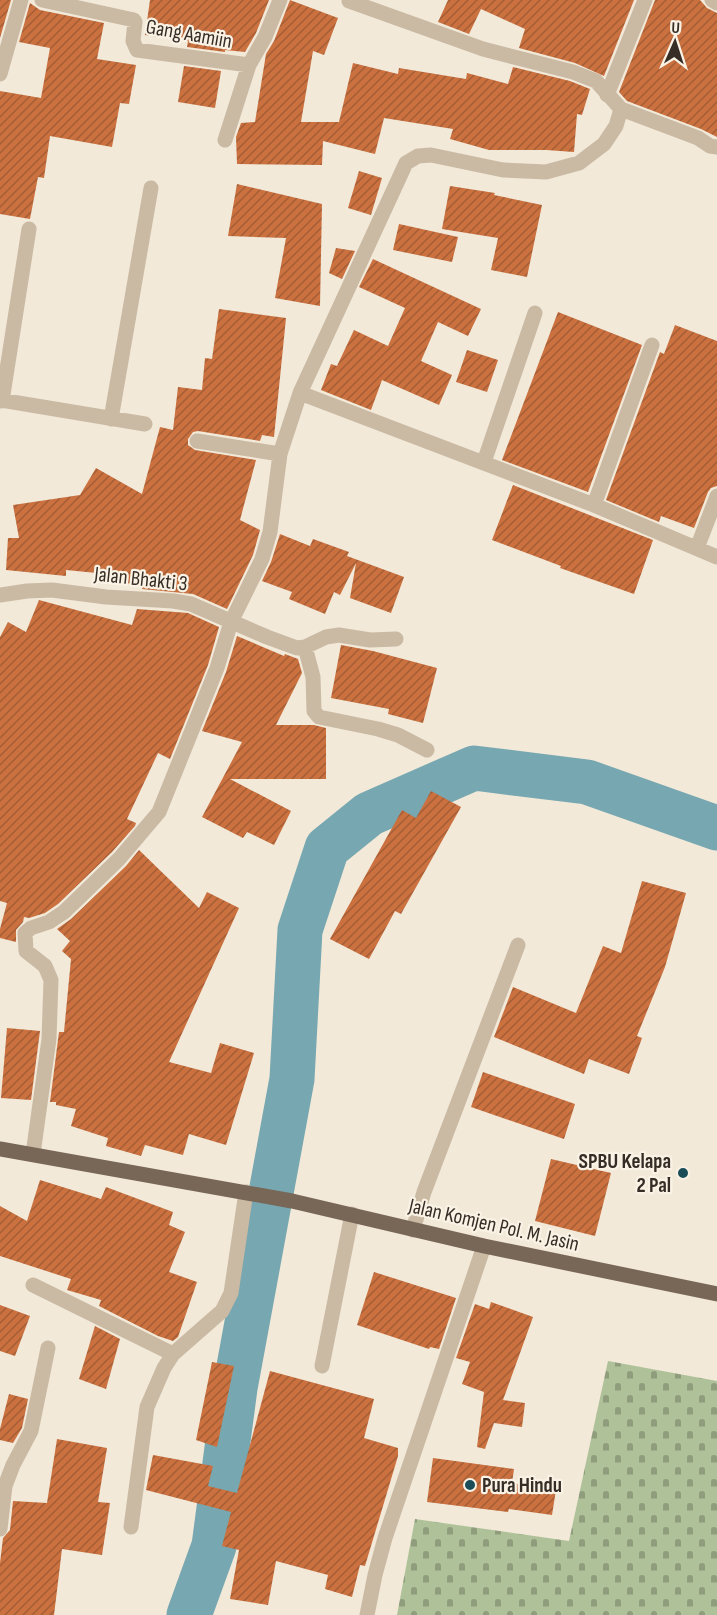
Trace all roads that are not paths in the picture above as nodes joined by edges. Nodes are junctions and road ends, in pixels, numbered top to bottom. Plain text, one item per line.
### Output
1 (21, 0) edge
2 (42, 0) edge
3 (280, 0) edge
4 (645, 0) edge
5 (712, 0) edge
6 (350, 1) edge
7 (717, 3) edge
8 (249, 65) junction
9 (1, 68) edge
10 (606, 94) junction
11 (621, 109) junction
12 (225, 140) dead end
13 (717, 147) edge
14 (151, 188) dead end
15 (29, 229) dead end
16 (536, 313) dead end
17 (652, 345) dead end
18 (300, 393) junction
19 (1, 400) edge
20 (111, 419) junction
21 (145, 424) dead end
22 (197, 441) dead end
23 (280, 454) junction
24 (484, 462) junction
25 (717, 496) edge
26 (594, 505) junction
27 (698, 548) junction
28 (717, 557) edge
29 (0, 595) edge
30 (231, 622) junction
31 (396, 639) dead end
32 (305, 647) junction
33 (427, 750) dead end
34 (518, 945) dead end
35 (0, 1149) edge
36 (33, 1154) junction
37 (246, 1192) junction
38 (352, 1214) junction
39 (413, 1230) junction
40 (484, 1246) junction
41 (33, 1285) dead end
42 (717, 1294) edge
43 (48, 1348) dead end
44 (173, 1354) junction
45 (322, 1366) dead end
46 (131, 1527) dead end
47 (0, 1529) edge
48 (367, 1615) edge

1 - 9 street
2 - 8 street, Gang Aamiin
3 - 8 street
4 - 10 street
5 - 7 street
6 - 10 street
8 - 12 street
10 - 11 street
11 - 13 street
11 - 18 street
14 - 20 street
15 - 19 street
16 - 24 street
17 - 26 street
18 - 23 street
18 - 24 street
19 - 20 street
20 - 21 street
22 - 23 street
23 - 30 street
24 - 26 street
25 - 27 street
26 - 27 street
27 - 28 street
29 - 30 street, Jalan Bhakti 3
30 - 32 street, Jalan Bhakti 3
30 - 36 street
31 - 32 street
32 - 33 street
34 - 39 street
35 - 36 main road, Jalan Komjen Pol. M. Jasin
36 - 37 main road, Jalan Komjen Pol. M. Jasin
37 - 38 main road, Jalan Komjen Pol. M. Jasin
37 - 44 street
38 - 39 main road, Jalan Komjen Pol. M. Jasin
38 - 45 street
39 - 40 main road, Jalan Komjen Pol. M. Jasin
40 - 42 main road, Jalan Komjen Pol. M. Jasin
40 - 48 street
41 - 44 street
43 - 47 street
44 - 46 street

